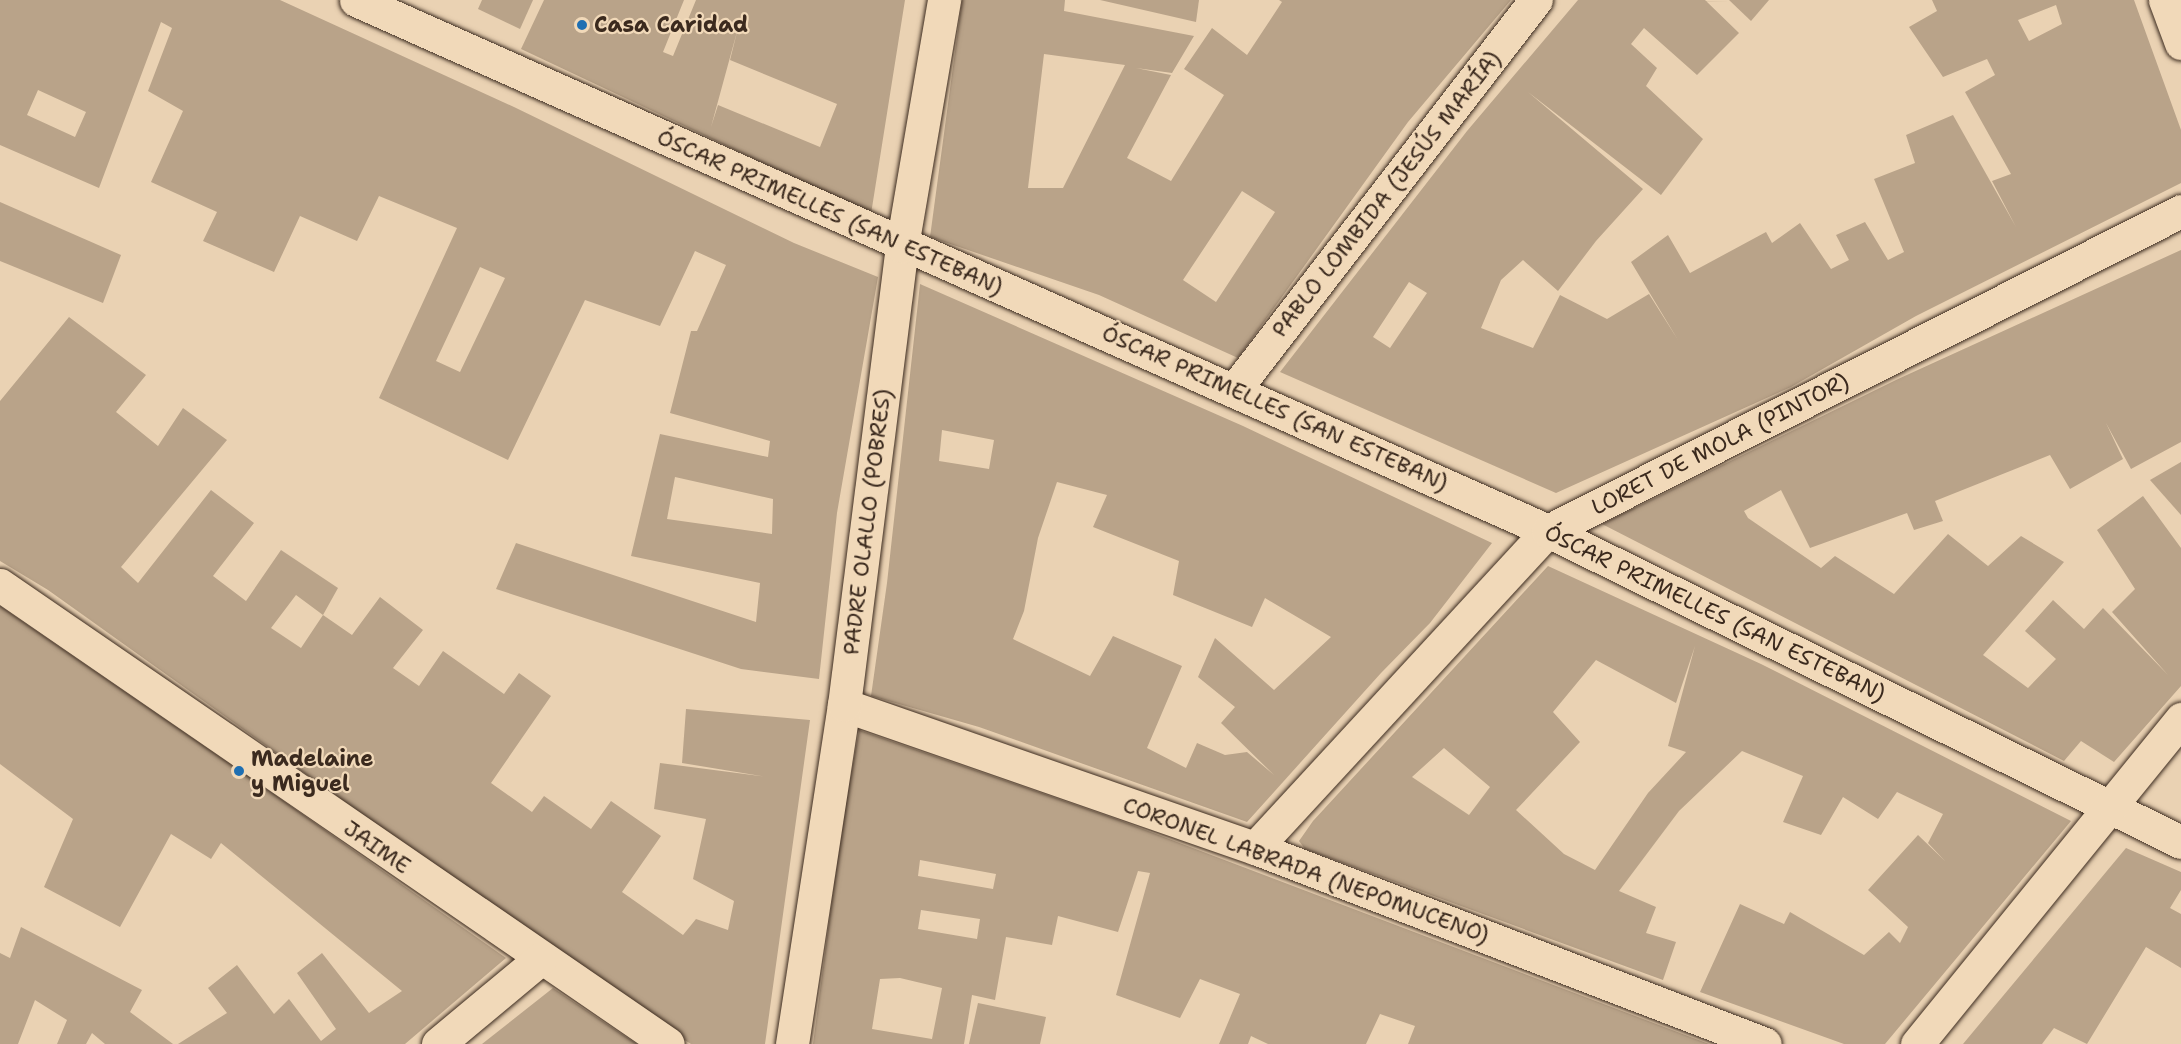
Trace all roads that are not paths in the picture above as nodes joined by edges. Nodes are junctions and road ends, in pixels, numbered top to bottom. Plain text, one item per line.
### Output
1 (356, 0) edge
2 (944, 0) edge
3 (1536, 0) edge
4 (2165, 0) edge
5 (2181, 43) edge
6 (2181, 211) edge
7 (902, 246) junction
8 (1235, 389) junction
9 (1548, 531) junction
10 (0, 585) edge
11 (844, 705) junction
12 (2181, 719) edge
13 (2108, 808) junction
14 (2181, 842) edge
15 (1255, 848) junction
16 (540, 959) junction
17 (438, 1044) edge
18 (668, 1044) edge
19 (792, 1044) edge
20 (1765, 1044) edge
21 (1917, 1044) edge

1 - 7 street, ÓSCAR PRIMELLES (SAN ESTEBAN)
2 - 7 street, PADRE OLALLO (POBRES)
3 - 8 street, PABLO LOMBIDA (JESÚS MARÍA)
4 - 5 street
6 - 9 street, LORET DE MOLA (PINTOR)
7 - 8 street, ÓSCAR PRIMELLES (SAN ESTEBAN)
7 - 11 street, PADRE OLALLO (POBRES)
8 - 9 street, ÓSCAR PRIMELLES (SAN ESTEBAN)
9 - 13 street, ÓSCAR PRIMELLES (SAN ESTEBAN)
9 - 15 street, LORET DE MOLA (PINTOR)
10 - 16 street, JAIME
11 - 15 street, CORONEL LABRADA (NEPOMUCENO)
11 - 19 street, PADRE OLALLO (POBRES)
12 - 13 street
13 - 14 street, ÓSCAR PRIMELLES (SAN ESTEBAN)
13 - 21 street
15 - 20 street, CORONEL LABRADA (NEPOMUCENO)
16 - 17 street
16 - 18 street, JAIME

